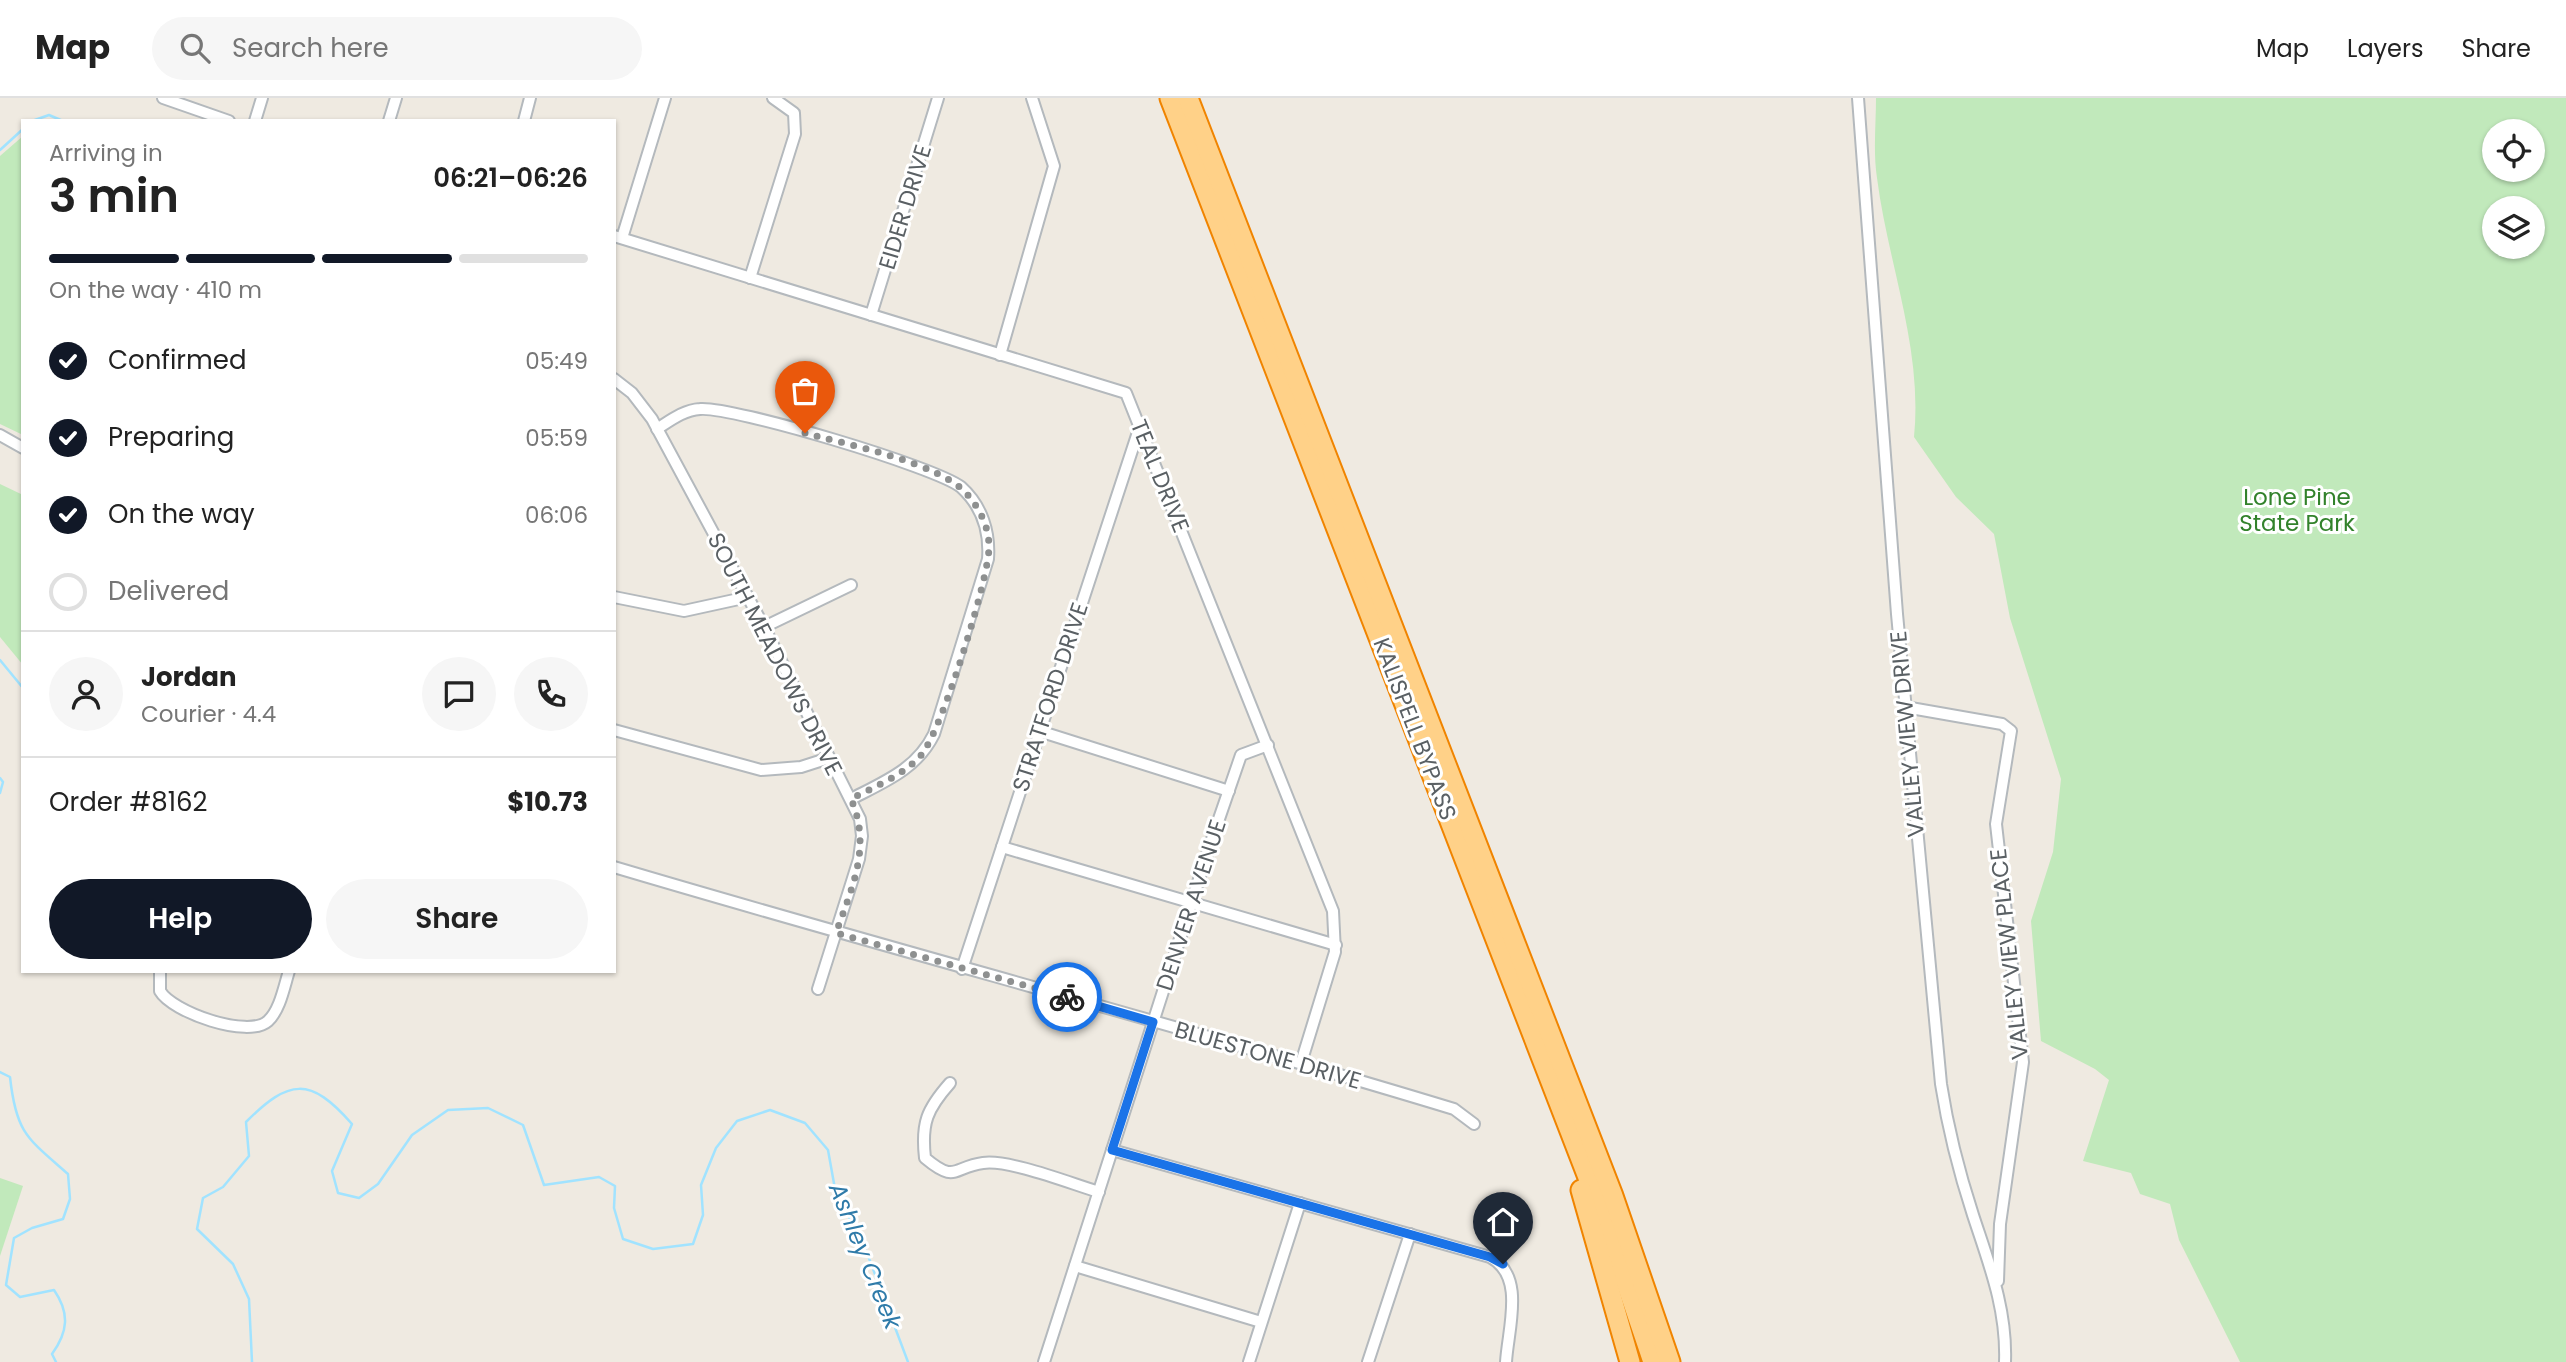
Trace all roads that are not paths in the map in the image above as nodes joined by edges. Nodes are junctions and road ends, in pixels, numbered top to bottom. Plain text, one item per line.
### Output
1 (163, 98) edge
2 (262, 98) edge
3 (396, 98) edge
4 (530, 98) edge
5 (665, 98) edge
6 (773, 98) edge
7 (938, 98) edge
8 (1032, 98) edge
9 (1170, 98) edge
10 (1188, 98) edge
11 (1858, 98) edge
12 (223, 119) edge
13 (256, 119) edge
14 (390, 119) edge
15 (525, 119) edge
16 (618, 237) edge
17 (750, 278) junction
18 (871, 315) junction
19 (1000, 355) junction
20 (616, 381) edge
21 (1140, 426) junction
22 (657, 429) junction
23 (0, 435) edge
24 (21, 447) edge
25 (851, 585) dead end
26 (616, 597) edge
27 (748, 597) junction
28 (764, 627) junction
29 (1905, 707) junction
30 (616, 731) edge
31 (1039, 731) junction
32 (1268, 745) junction
33 (829, 758) junction
34 (1229, 791) junction
35 (851, 799) junction
36 (1002, 847) junction
37 (616, 868) edge
38 (1192, 901) junction
39 (836, 933) junction
40 (1336, 945) junction
41 (962, 969) junction
42 (160, 973) edge
43 (288, 973) edge
44 (818, 989) dead end
45 (1153, 1022) junction
46 (1301, 1063) junction
47 (950, 1083) dead end
48 (1562, 1108) junction
49 (1474, 1124) dead end
50 (1112, 1150) junction
51 (1099, 1192) junction
52 (1300, 1203) junction
53 (1410, 1234) junction
54 (1075, 1266) junction
55 (1998, 1287) junction
56 (1261, 1322) junction
57 (1044, 1362) edge
58 (1249, 1362) edge
59 (1368, 1362) edge
60 (1506, 1362) edge
61 (1630, 1362) edge
62 (1653, 1362) edge
63 (1670, 1362) edge
64 (2005, 1362) edge

1 - 12 street
2 - 13 street
3 - 14 street
4 - 15 street
5 - 16 street
6 - 17 street
7 - 18 street, EIDER DRIVE
8 - 19 street
9 - 48 highway, KALISPELL BYPASS
10 - 63 highway, KALISPELL BYPASS
11 - 29 street, VALLEY VIEW DRIVE
16 - 17 street, TEAL DRIVE
17 - 18 street, TEAL DRIVE
18 - 19 street, TEAL DRIVE
19 - 21 street, TEAL DRIVE
20 - 22 street, SOUTH MEADOWS DRIVE
21 - 31 street, STRATFORD DRIVE
21 - 32 street, TEAL DRIVE
22 - 27 street, SOUTH MEADOWS DRIVE
22 - 35 street
23 - 24 street
25 - 28 street
26 - 27 street
27 - 28 street, SOUTH MEADOWS DRIVE
28 - 33 street, SOUTH MEADOWS DRIVE
29 - 55 street, VALLEY VIEW DRIVE
29 - 55 street, VALLEY VIEW PLACE
30 - 33 street
31 - 34 street
31 - 36 street, STRATFORD DRIVE
32 - 34 street, DENVER AVENUE
32 - 40 street, TEAL DRIVE
33 - 35 street, SOUTH MEADOWS DRIVE
34 - 38 street, DENVER AVENUE
35 - 39 street, SOUTH MEADOWS DRIVE
36 - 38 street
36 - 41 street, STRATFORD DRIVE
37 - 39 street, BLUESTONE DRIVE
38 - 40 street
38 - 45 street, DENVER AVENUE
39 - 41 street, BLUESTONE DRIVE
39 - 44 street, SOUTH MEADOWS DRIVE
40 - 46 street, TEAL DRIVE
41 - 45 street, BLUESTONE DRIVE
42 - 43 street
45 - 46 street, BLUESTONE DRIVE
45 - 50 street, DENVER AVENUE
46 - 49 street, BLUESTONE DRIVE
47 - 51 street
48 - 61 highway
48 - 62 highway, KALISPELL BYPASS
50 - 51 street, DENVER AVENUE
50 - 52 street
51 - 54 street, DENVER AVENUE
52 - 53 street
52 - 56 street
53 - 59 street
53 - 60 street
54 - 56 street
54 - 57 street, DENVER AVENUE
55 - 64 street, VALLEY VIEW DRIVE
56 - 58 street

